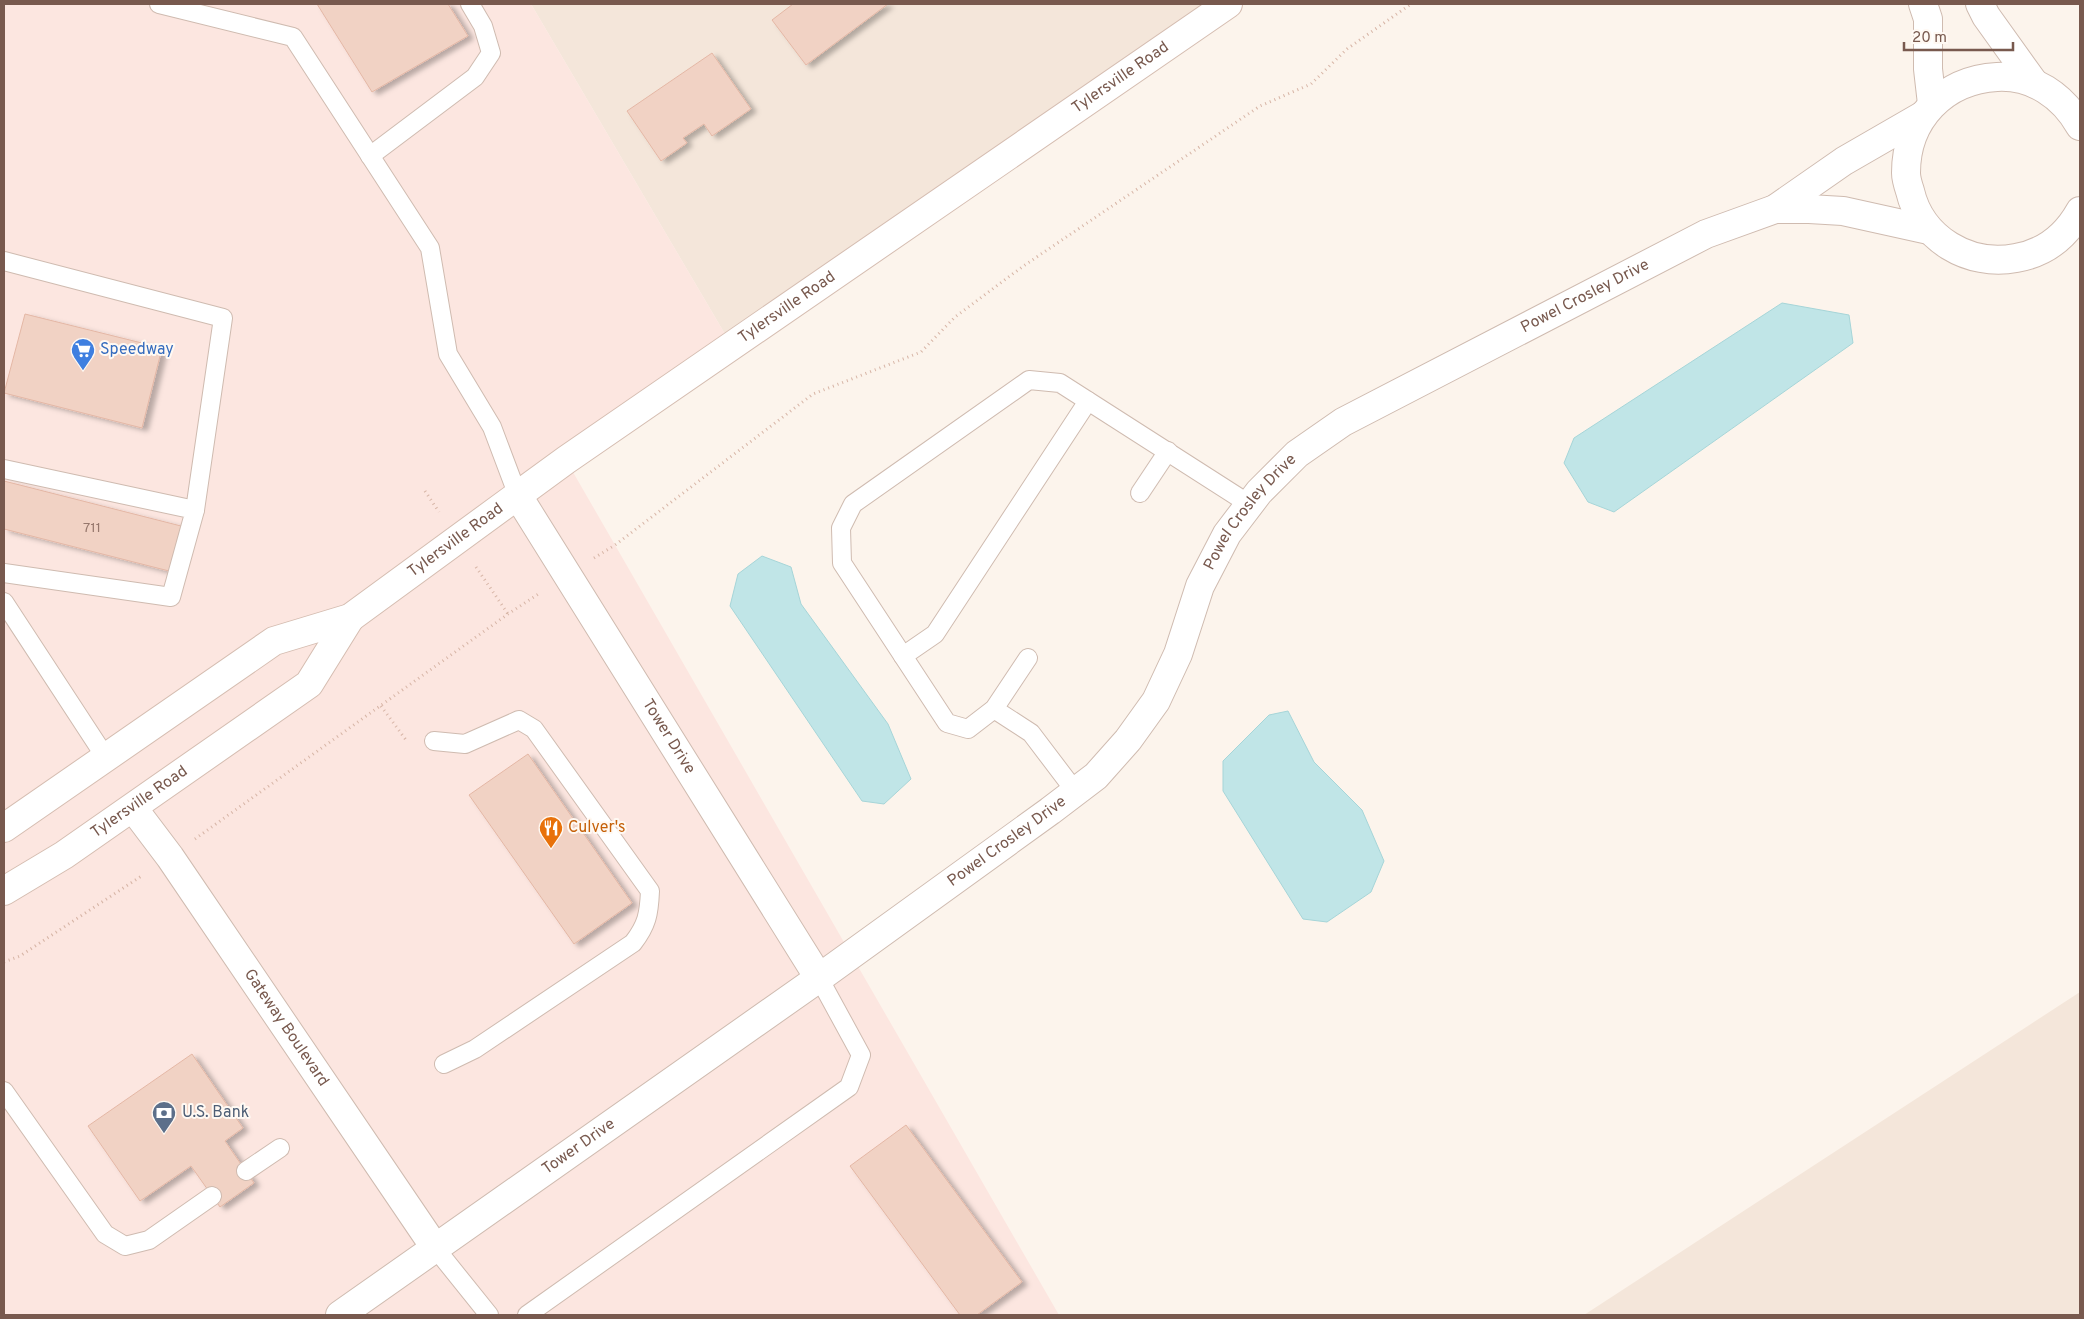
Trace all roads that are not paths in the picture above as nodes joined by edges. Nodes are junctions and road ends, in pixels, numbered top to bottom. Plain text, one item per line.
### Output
1 (159, 4) edge
2 (470, 4) edge
3 (1228, 4) edge
4 (1923, 4) edge
5 (1980, 4) edge
6 (2034, 82) junction
7 (1927, 110) junction
8 (2080, 126) edge
9 (370, 156) junction
10 (1775, 209) junction
11 (2077, 220) edge
12 (1929, 230) junction
13 (4, 261) edge
14 (1088, 401) junction
15 (1168, 451) junction
16 (4, 469) edge
17 (1140, 494) dead end
18 (518, 496) junction
19 (1249, 504) junction
20 (195, 510) junction
21 (4, 573) edge
22 (4, 602) edge
23 (350, 618) junction
24 (903, 656) junction
25 (1028, 658) dead end
26 (994, 709) junction
27 (434, 741) dead end
28 (106, 758) junction
29 (1075, 792) junction
30 (133, 808) junction
31 (4, 828) edge
32 (4, 891) edge
33 (851, 955) joint
34 (819, 978) junction
35 (444, 1064) dead end
36 (4, 1091) edge
37 (280, 1148) dead end
38 (246, 1171) dead end
39 (212, 1196) dead end
40 (436, 1248) junction
41 (340, 1315) edge
42 (489, 1315) edge
43 (527, 1315) edge

1 - 9 lane
2 - 9 lane
3 - 18 street, Tylersville Road
4 - 7 street
5 - 6 street
6 - 7 street, Powel Crosley Drive
6 - 8 street
7 - 10 street, Powel Crosley Drive
7 - 12 street
9 - 18 lane
10 - 12 street, Powel Crosley Drive
10 - 19 street, Powel Crosley Drive
11 - 12 street
13 - 20 lane
14 - 15 lane
14 - 24 lane
14 - 24 lane
15 - 17 lane
15 - 19 lane
16 - 20 lane
18 - 23 street, Tylersville Road
18 - 34 street, Tower Drive
19 - 29 street, Powel Crosley Drive
20 - 21 lane
22 - 28 lane
23 - 28 street, Tylersville Road
23 - 30 street, Tylersville Road
24 - 26 lane
25 - 26 lane
26 - 29 lane
27 - 35 lane
28 - 31 street, Tylersville Road
29 - 33 street, Powel Crosley Drive
30 - 32 street, Tylersville Road
30 - 40 street, Gateway Boulevard
33 - 34 street, Tower Drive
34 - 40 street, Tower Drive
34 - 43 lane
36 - 39 lane
37 - 38 lane
40 - 41 street, Tower Drive
40 - 42 lane

